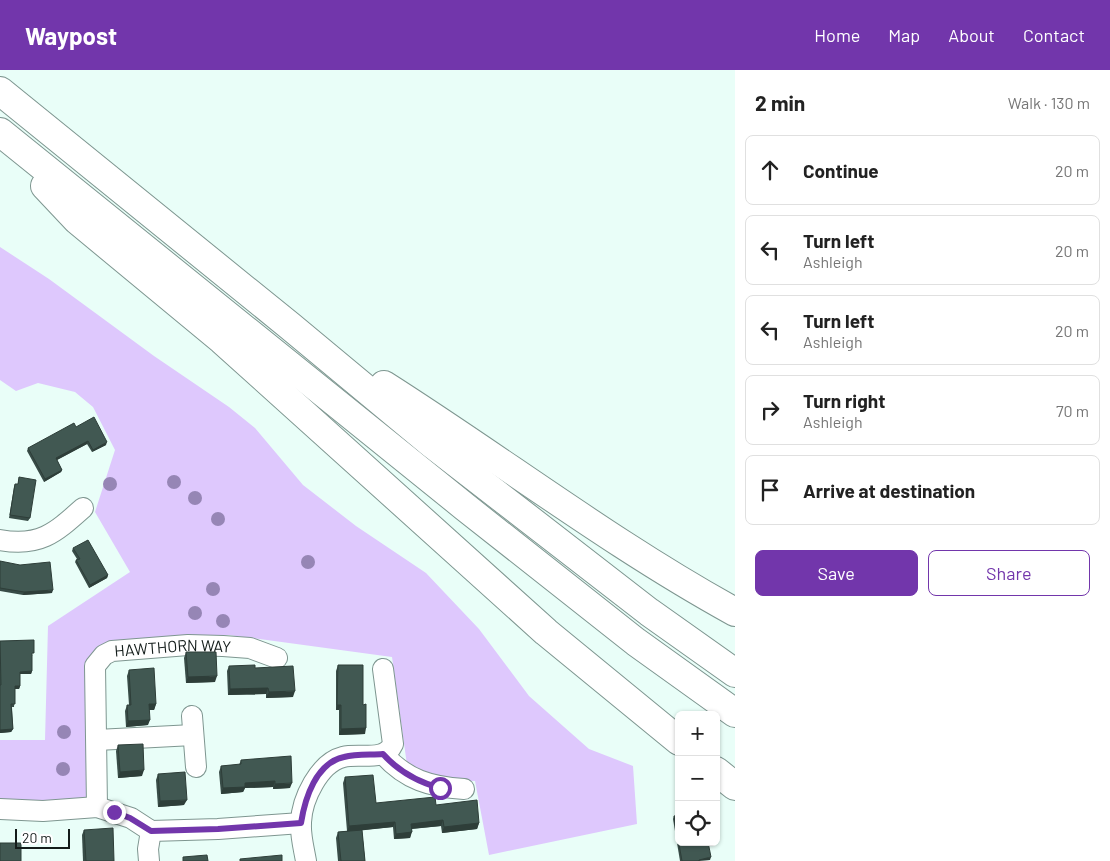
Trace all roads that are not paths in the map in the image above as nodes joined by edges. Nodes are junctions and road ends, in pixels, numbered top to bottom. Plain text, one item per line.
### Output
1 (0, 91) edge
2 (0, 132) edge
3 (0, 137) edge
4 (290, 326) junction
5 (83, 508) dead end
6 (0, 540) edge
7 (735, 612) edge
8 (277, 658) dead end
9 (383, 669) dead end
10 (735, 673) edge
11 (735, 713) edge
12 (675, 739) edge
13 (97, 740) junction
14 (383, 754) junction
15 (196, 767) dead end
16 (720, 774) edge
17 (735, 786) edge
18 (464, 789) dead end
19 (97, 807) junction
20 (0, 809) edge
21 (301, 823) junction
22 (151, 831) junction
23 (150, 861) edge
24 (306, 861) edge

1 - 4 highway
2 - 11 highway
3 - 12 highway
4 - 7 highway
4 - 10 highway
5 - 6 street
8 - 13 street, HAWTHORN WAY
9 - 14 street
13 - 15 street
13 - 19 street, HAWTHORN WAY
14 - 18 street
14 - 21 street
16 - 17 highway
19 - 20 street
19 - 22 street
21 - 22 street
21 - 24 street
22 - 23 street

